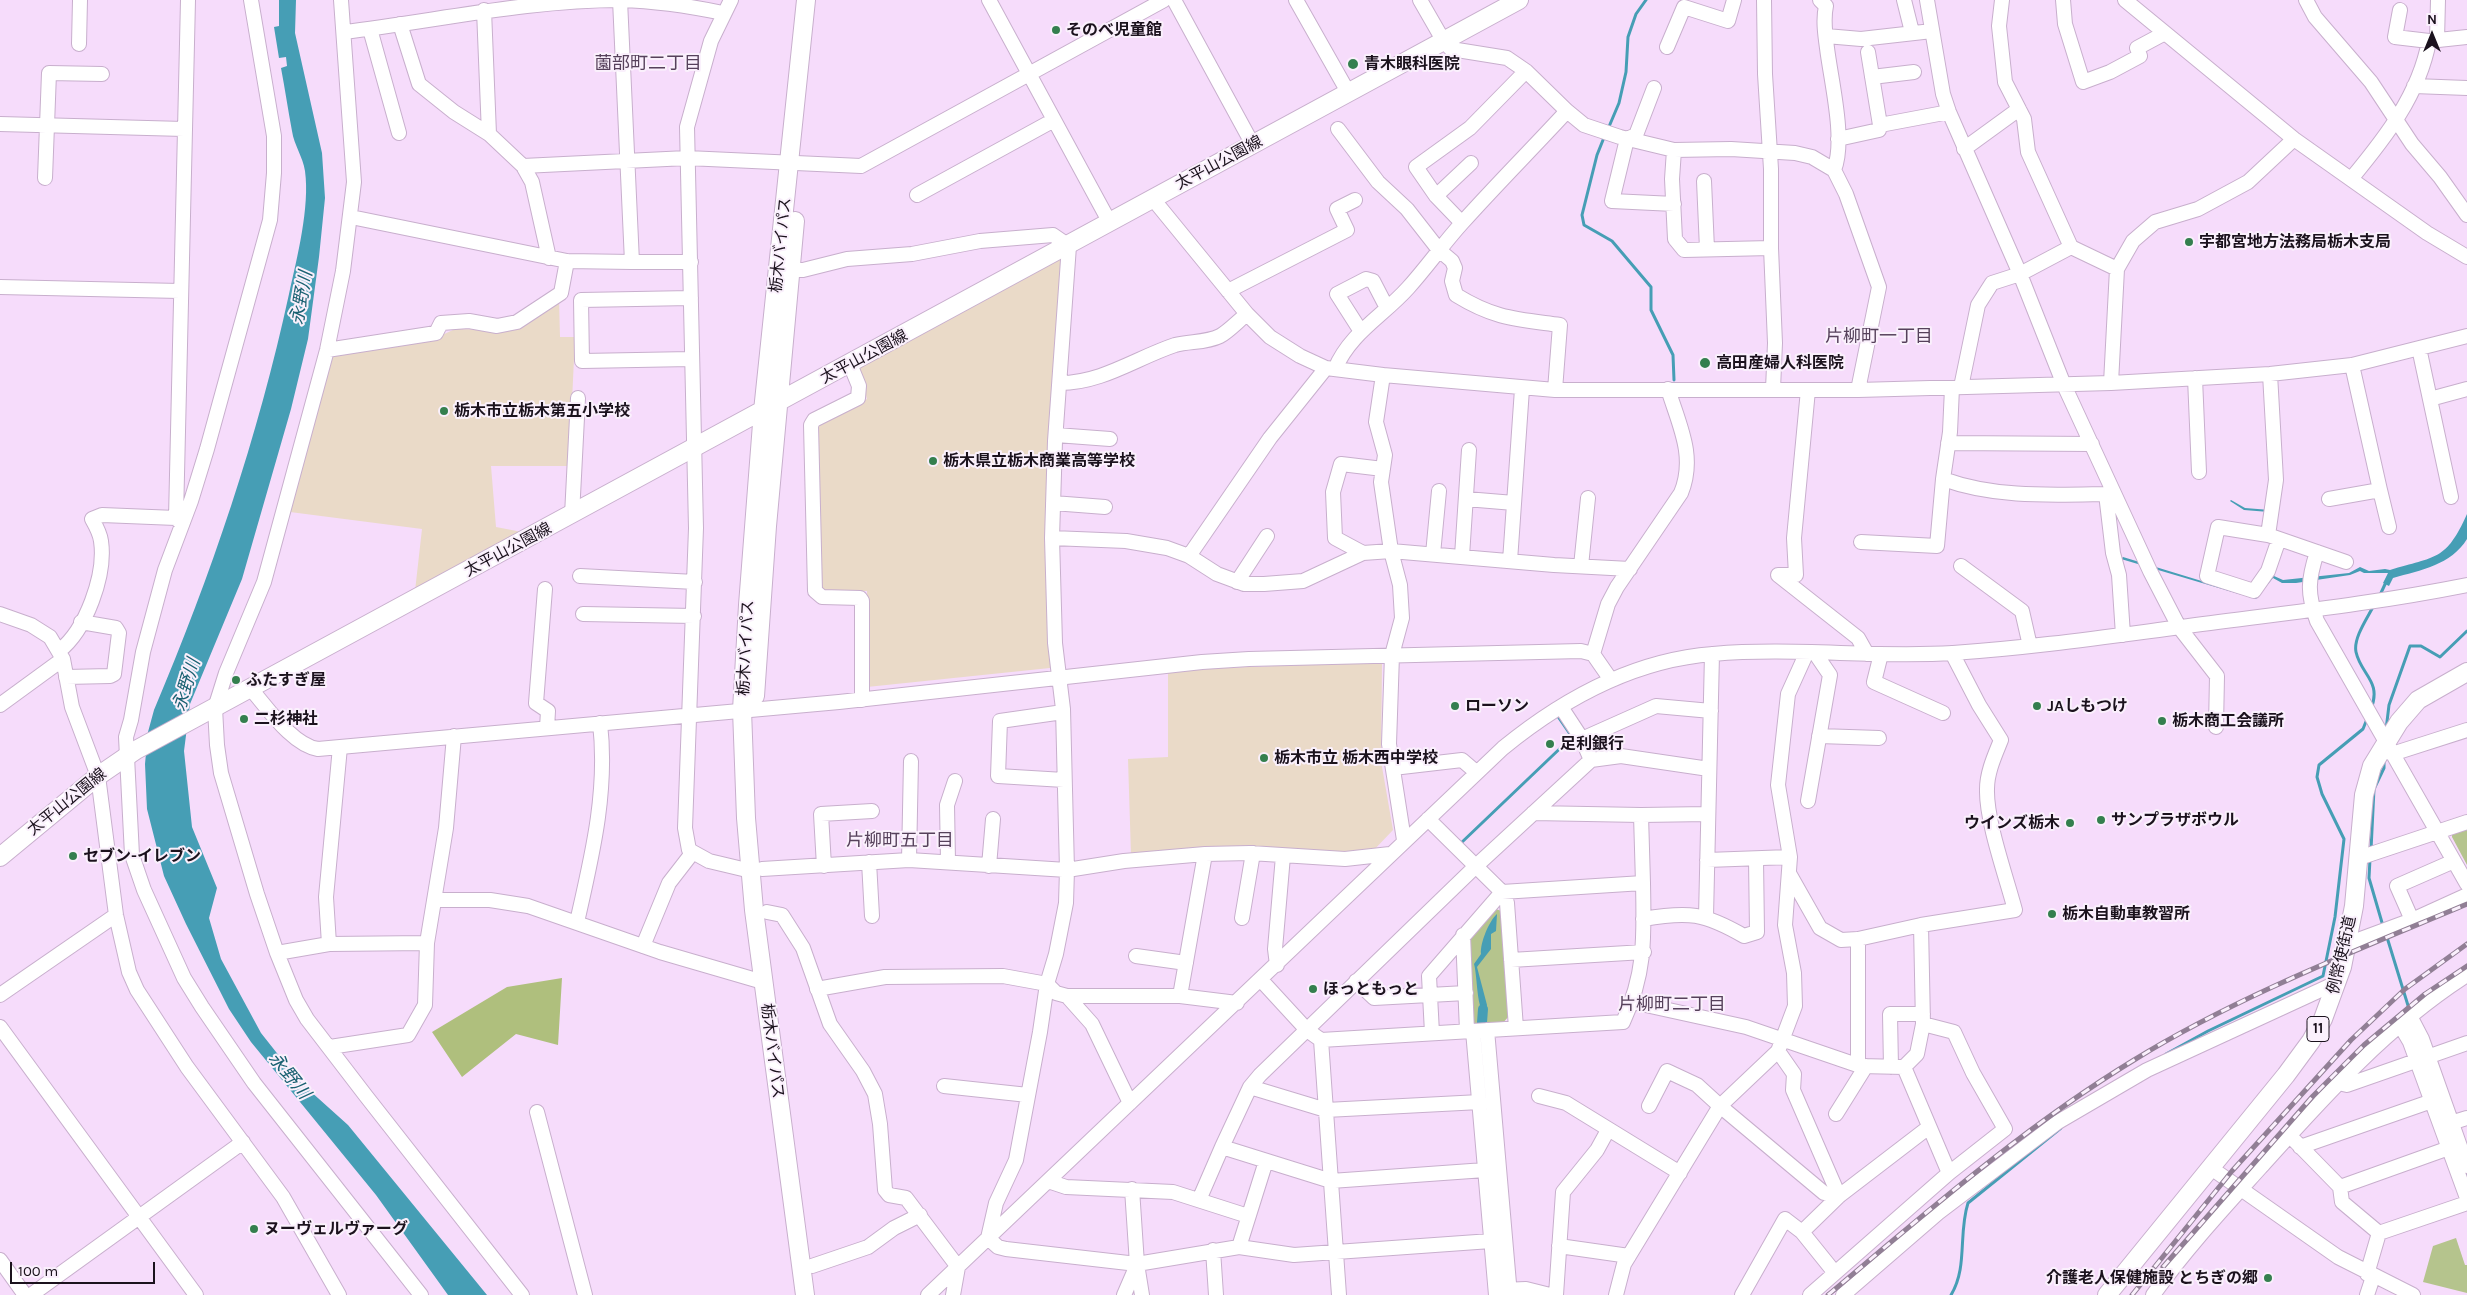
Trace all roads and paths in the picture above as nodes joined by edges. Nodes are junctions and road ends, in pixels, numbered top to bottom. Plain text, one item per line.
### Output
1 (80, 0) edge
2 (188, 0) edge
3 (251, 0) edge
4 (341, 0) edge
5 (620, 0) edge
6 (731, 0) edge
7 (806, 0) edge
8 (818, 0) edge
9 (989, 0) edge
10 (1164, 0) edge
11 (1174, 0) edge
12 (1296, 0) edge
13 (1420, 0) edge
14 (1519, 0) edge
15 (1734, 0) edge
16 (1764, 0) edge
17 (1820, 0) edge
18 (1904, 0) edge
19 (1927, 0) edge
20 (2002, 0) edge
21 (2063, 0) edge
22 (2125, 0) edge
23 (2306, 0) edge
24 (2438, 0) edge
25 (480, 7) edge
26 (2400, 10) dead end
27 (723, 13) junction
28 (400, 24) junction
29 (370, 29) junction
30 (344, 32) junction
31 (1912, 32) junction
32 (1932, 32) junction
33 (2165, 33) junction
34 (1826, 36) junction
35 (2467, 38) edge
36 (1443, 40) junction
37 (2433, 41) junction
38 (79, 44) dead end
39 (1667, 47) dead end
40 (1868, 52) dead end
41 (1526, 72) junction
42 (1914, 72) dead end
43 (1029, 73) junction
44 (102, 74) dead end
45 (1872, 77) junction
46 (2414, 86) junction
47 (1654, 88) dead end
48 (2467, 88) edge
49 (1348, 92) junction
50 (2019, 109) junction
51 (1567, 111) junction
52 (1949, 112) junction
53 (1054, 120) junction
54 (2396, 122) junction
55 (0, 124) edge
56 (47, 125) junction
57 (1880, 125) junction
58 (184, 129) junction
59 (1338, 129) dead end
60 (399, 133) dead end
61 (488, 134) junction
62 (2294, 138) junction
63 (1627, 139) junction
64 (1838, 139) junction
65 (1253, 145) junction
66 (1964, 148) junction
67 (1674, 150) junction
68 (1770, 152) junction
69 (687, 158) junction
70 (629, 160) junction
71 (1471, 163) dead end
72 (795, 164) junction
73 (523, 166) junction
74 (1834, 170) junction
75 (46, 178) dead end
76 (2352, 180) junction
77 (1704, 181) dead end
78 (917, 196) dead end
79 (1436, 196) junction
80 (1153, 199) junction
81 (1356, 200) dead end
82 (1674, 204) junction
83 (2467, 216) edge
84 (351, 217) junction
85 (1110, 223) junction
86 (1462, 223) junction
87 (1069, 246) junction
88 (2071, 247) junction
89 (1771, 248) junction
90 (1707, 249) junction
91 (1439, 250) junction
92 (549, 258) junction
93 (2467, 258) edge
94 (567, 261) junction
95 (632, 262) junction
96 (691, 262) junction
97 (2117, 269) junction
98 (785, 270) junction
99 (2020, 274) junction
100 (0, 288) edge
101 (180, 291) junction
102 (1228, 291) junction
103 (691, 298) junction
104 (1387, 308) junction
105 (1247, 314) junction
106 (1360, 330) junction
107 (2467, 336) edge
108 (2419, 348) junction
109 (327, 350) junction
110 (691, 359) junction
111 (850, 364) junction
112 (2352, 365) junction
113 (1330, 368) junction
114 (2270, 374) junction
115 (1383, 375) junction
116 (2195, 378) junction
117 (1060, 383) junction
118 (2111, 383) junction
119 (2064, 385) junction
120 (1957, 388) junction
121 (1522, 389) junction
122 (1668, 389) junction
123 (1773, 389) junction
124 (1556, 390) junction
125 (1808, 390) junction
126 (1858, 390) junction
127 (2467, 390) edge
128 (578, 398) dead end
129 (2430, 399) junction
130 (770, 407) junction
131 (1056, 435) junction
132 (1110, 439) dead end
133 (1948, 443) junction
134 (2092, 444) junction
135 (696, 448) junction
136 (1469, 450) dead end
137 (1383, 469) junction
138 (2199, 472) dead end
139 (1943, 479) junction
140 (1439, 490) dead end
141 (2380, 490) junction
142 (2109, 492) junction
143 (2451, 497) dead end
144 (1588, 498) dead end
145 (1466, 499) junction
146 (2329, 499) dead end
147 (1053, 503) junction
148 (1514, 503) junction
149 (1105, 507) dead end
150 (572, 515) junction
151 (179, 521) junction
152 (2389, 527) dead end
153 (1267, 536) dead end
154 (2274, 537) junction
155 (1052, 538) junction
156 (1861, 542) dead end
157 (1391, 550) junction
158 (2317, 552) junction
159 (1363, 553) junction
160 (1433, 554) junction
161 (1189, 556) junction
162 (1462, 556) junction
163 (1510, 561) junction
164 (2346, 562) dead end
165 (1581, 566) junction
166 (1961, 566) dead end
167 (1630, 569) junction
168 (580, 576) dead end
169 (695, 582) junction
170 (1237, 582) junction
171 (2467, 585) edge
172 (545, 589) dead end
173 (2314, 610) junction
174 (0, 614) edge
175 (583, 614) dead end
176 (694, 616) junction
177 (82, 622) junction
178 (2179, 627) junction
179 (2123, 635) junction
180 (2030, 646) junction
181 (1811, 652) junction
182 (1952, 653) junction
183 (1592, 654) junction
184 (1712, 654) junction
185 (1874, 654) junction
186 (61, 655) junction
187 (1392, 655) junction
188 (2467, 672) edge
189 (66, 677) junction
190 (1058, 677) junction
191 (1611, 680) junction
192 (250, 688) junction
193 (862, 700) junction
194 (0, 705) edge
195 (1561, 707) junction
196 (748, 709) junction
197 (211, 710) junction
198 (1711, 711) junction
199 (1063, 712) junction
200 (1943, 713) dead end
201 (690, 715) junction
202 (600, 723) junction
203 (2216, 727) dead end
204 (548, 728) junction
205 (2466, 735) edge
206 (454, 736) junction
207 (1819, 736) junction
208 (1879, 738) dead end
209 (1582, 740) junction
210 (340, 747) junction
211 (2389, 748) junction
212 (131, 753) junction
213 (1591, 760) junction
214 (911, 761) dead end
215 (1393, 768) junction
216 (1709, 768) junction
217 (1476, 772) junction
218 (98, 776) junction
219 (1064, 780) junction
220 (955, 781) dead end
221 (1808, 801) dead end
222 (872, 811) dead end
223 (1533, 813) junction
224 (1708, 814) junction
225 (1641, 815) junction
226 (993, 819) dead end
227 (1428, 819) junction
228 (2467, 822) edge
229 (2438, 831) junction
230 (1404, 840) junction
231 (693, 852) junction
232 (1253, 853) junction
233 (1205, 854) junction
234 (1390, 854) junction
235 (1283, 856) junction
236 (0, 857) edge
237 (1790, 857) junction
238 (2359, 858) junction
239 (909, 860) junction
240 (1707, 860) junction
241 (1756, 860) junction
242 (948, 861) junction
243 (2454, 861) junction
244 (869, 862) junction
245 (824, 866) junction
246 (988, 866) junction
247 (1476, 866) junction
248 (756, 870) junction
249 (1067, 870) junction
250 (1790, 875) junction
251 (1643, 883) junction
252 (2467, 884) edge
253 (1502, 892) junction
254 (2467, 895) edge
255 (434, 900) junction
256 (767, 912) junction
257 (116, 915) junction
258 (872, 916) dead end
259 (1706, 916) junction
260 (1242, 918) dead end
261 (1643, 919) junction
262 (2412, 920) junction
263 (577, 922) junction
264 (1921, 925) junction
265 (1463, 935) junction
266 (1858, 939) junction
267 (427, 942) junction
268 (329, 944) junction
269 (2347, 944) junction
270 (644, 946) junction
271 (1644, 952) junction
272 (277, 954) junction
273 (1136, 956) dead end
274 (1511, 960) junction
275 (1186, 962) junction
276 (1277, 965) junction
277 (2467, 975) edge
278 (1261, 980) junction
279 (1356, 981) junction
280 (763, 982) junction
281 (2338, 982) junction
282 (1047, 984) junction
283 (817, 989) junction
284 (1466, 993) junction
285 (0, 995) edge
286 (1430, 995) junction
287 (1067, 996) junction
288 (1180, 996) junction
289 (1632, 1002) junction
290 (1237, 1003) junction
291 (1923, 1019) junction
292 (2405, 1020) junction
293 (0, 1028) edge
294 (1516, 1028) junction
295 (1306, 1030) junction
296 (1476, 1031) junction
297 (1432, 1033) junction
298 (1320, 1040) junction
299 (2467, 1043) edge
300 (1781, 1044) junction
301 (330, 1047) junction
302 (2422, 1058) junction
303 (1862, 1065) junction
304 (1898, 1067) junction
305 (2338, 1083) junction
306 (944, 1086) dead end
307 (1250, 1087) junction
308 (1028, 1095) junction
309 (1539, 1096) dead end
310 (2432, 1100) junction
311 (1480, 1102) junction
312 (1130, 1103) junction
313 (1649, 1106) dead end
314 (1720, 1106) junction
315 (1326, 1110) junction
316 (536, 1112) dead end
317 (1836, 1114) dead end
318 (2467, 1118) edge
319 (2446, 1124) junction
320 (1929, 1127) junction
321 (1608, 1130) junction
322 (2289, 1136) junction
323 (243, 1142) junction
324 (1222, 1147) junction
325 (2300, 1147) junction
326 (2449, 1148) junction
327 (1266, 1161) junction
328 (2467, 1166) edge
329 (2211, 1168) junction
330 (1492, 1171) junction
331 (1680, 1173) junction
332 (1949, 1173) junction
333 (1048, 1181) junction
334 (1331, 1182) junction
335 (2340, 1187) junction
336 (1132, 1189) junction
337 (2241, 1190) junction
338 (1839, 1196) junction
339 (2467, 1198) edge
340 (1199, 1200) junction
341 (2467, 1203) edge
342 (920, 1215) junction
343 (1248, 1216) junction
344 (138, 1217) junction
345 (1802, 1232) junction
346 (2379, 1233) junction
347 (988, 1238) junction
348 (1505, 1240) junction
349 (1491, 1242) junction
350 (1559, 1246) junction
351 (1239, 1247) junction
352 (1213, 1250) junction
353 (1336, 1252) junction
354 (1629, 1256) junction
355 (0, 1260) edge
356 (1137, 1264) junction
357 (812, 1266) junction
358 (958, 1267) junction
359 (1835, 1273) junction
360 (2370, 1275) junction
361 (1503, 1292) edge
362 (24, 1295) edge
363 (31, 1295) edge
364 (196, 1295) edge
365 (339, 1295) edge
366 (421, 1295) edge
367 (522, 1295) edge
368 (585, 1295) edge
369 (805, 1295) edge
370 (816, 1295) edge
371 (928, 1295) edge
372 (953, 1295) edge
373 (1124, 1295) edge
374 (1142, 1295) edge
375 (1216, 1295) edge
376 (1339, 1295) edge
377 (1550, 1295) edge
378 (1556, 1295) edge
379 (1616, 1295) edge
380 (1742, 1295) edge
381 (1810, 1295) edge
382 (1843, 1295) edge
383 (2107, 1295) edge
384 (2152, 1295) edge
385 (2367, 1295) edge
386 (2412, 1295) edge

1 - 38 street
2 - 58 street
3 - 151 street
4 - 30 street
5 - 25 street
5 - 27 street
5 - 70 street
6 - 27 street
7 - 72 main road, 栃木バイパス
8 - 72 main road, 栃木バイパス
9 - 43 street
10 - 43 street
11 - 65 street
12 - 49 street
13 - 36 street
14 - 36 main road, 太平山公園線
15 - 39 street
16 - 68 street
17 - 34 street
18 - 31 street
19 - 32 street
20 - 50 street
21 - 33 street
22 - 33 street
23 - 54 street
24 - 37 street
25 - 28 street
25 - 61 street
26 - 37 street
27 - 69 street
28 - 29 street
28 - 61 street
29 - 30 street
29 - 60 street
30 - 84 street
31 - 32 street
31 - 34 street
32 - 52 street
33 - 62 street
34 - 64 street
35 - 37 street
36 - 41 street
36 - 49 main road, 太平山公園線
37 - 46 street
40 - 45 street
41 - 51 street
41 - 79 street
42 - 45 street
43 - 53 street
43 - 72 street
44 - 56 street
45 - 57 street
46 - 48 street
46 - 54 street
47 - 63 street
49 - 65 main road, 太平山公園線
50 - 66 street
50 - 88 street
51 - 63 street
51 - 86 street
52 - 57 street
52 - 66 street
53 - 78 street
53 - 85 street
54 - 76 street
54 - 83 street
55 - 56 street
56 - 58 street
56 - 75 street
57 - 64 street
58 - 101 street
59 - 91 street
61 - 73 street
62 - 76 street
62 - 97 street
63 - 67 street
63 - 82 street
64 - 74 street
65 - 80 main road, 太平山公園線
66 - 99 street
67 - 68 street
67 - 82 street
68 - 74 street
68 - 89 street
69 - 70 street
69 - 72 street
69 - 96 street
70 - 73 street
70 - 95 street
71 - 79 street
72 - 98 main road, 栃木バイパス
73 - 92 street
74 - 126 street
76 - 93 street
77 - 90 street
79 - 86 street
80 - 85 main road, 太平山公園線
80 - 102 street
81 - 102 street
82 - 90 street
84 - 92 street
84 - 109 street
85 - 87 main road, 太平山公園線
86 - 91 street
87 - 98 street
87 - 111 main road, 太平山公園線
87 - 117 street
88 - 97 street
88 - 99 street
89 - 90 street
89 - 123 street
91 - 104 street
91 - 124 street
92 - 94 street
94 - 95 street
94 - 109 street
95 - 96 street
96 - 103 street
97 - 118 street
98 - 130 main road, 栃木バイパス
99 - 119 street
99 - 120 street
100 - 101 street
101 - 151 street
102 - 105 street
103 - 110 street
103 - 110 street
104 - 106 street
104 - 106 street
105 - 113 street
105 - 117 street
106 - 113 street
107 - 108 street
108 - 112 street
108 - 129 street
109 - 197 street
110 - 135 street
111 - 130 main road, 太平山公園線
111 - 193 street
112 - 114 street
112 - 141 street
113 - 115 street
113 - 161 street
114 - 116 street
114 - 154 street
115 - 121 street
115 - 137 street
116 - 118 street
116 - 138 street
117 - 131 street
118 - 119 street
119 - 120 street
119 - 134 street
120 - 126 street
120 - 133 street
121 - 124 street
121 - 148 street
122 - 123 street
122 - 124 street
122 - 167 street
123 - 125 street
125 - 126 street
125 - 185 street
127 - 129 street
128 - 150 street
129 - 143 street
130 - 135 main road, 太平山公園線
130 - 196 main road, 栃木バイパス
131 - 132 street
131 - 147 street
133 - 134 street
133 - 139 street
134 - 142 street
135 - 150 main road, 太平山公園線
135 - 169 street
136 - 145 street
137 - 157 street
137 - 159 street
139 - 142 street
139 - 156 street
140 - 160 street
141 - 146 street
141 - 152 street
142 - 178 street
142 - 179 street
144 - 165 street
145 - 148 street
145 - 162 street
147 - 149 street
147 - 155 street
148 - 163 street
150 - 192 main road, 太平山公園線
151 - 177 street
151 - 212 street
153 - 170 street
154 - 154 street
154 - 158 street
155 - 161 street
155 - 190 street
157 - 159 street
157 - 160 street
157 - 187 street
158 - 164 street
158 - 173 street
159 - 170 street
160 - 162 street
161 - 170 street
162 - 163 street
163 - 165 street
165 - 167 street
166 - 180 street
167 - 183 street
168 - 169 street
169 - 176 street
171 - 173 street
172 - 204 street
173 - 178 street
173 - 211 street
174 - 186 street
175 - 176 street
176 - 201 street
177 - 186 street
177 - 189 street
178 - 179 street
178 - 203 street
179 - 180 street
180 - 182 street
181 - 184 street
181 - 185 street
181 - 207 street
181 - 237 street
182 - 185 street
182 - 264 street
183 - 187 street
183 - 191 street
184 - 191 street
184 - 198 street
185 - 200 street
186 - 189 street
186 - 194 street
187 - 190 street
187 - 215 street
188 - 211 main road, 例幣使街道 / 11
189 - 218 street
190 - 193 street
190 - 199 street
191 - 195 street
192 - 197 main road, 太平山公園線
192 - 210 street
193 - 196 street
195 - 209 street
195 - 217 street
196 - 201 street
196 - 248 main road, 栃木バイパス
197 - 212 main road, 太平山公園線
197 - 272 street
198 - 209 street
198 - 216 street
199 - 219 street
199 - 219 street
201 - 202 street
201 - 231 street
202 - 204 street
202 - 263 street
204 - 206 street
205 - 211 street
206 - 210 street
206 - 255 street
207 - 208 street
207 - 221 street
209 - 213 street
210 - 268 street
211 - 229 street
211 - 238 main road, 例幣使街道 / 11
212 - 218 main road, 太平山公園線
212 - 366 street
213 - 216 street
213 - 223 street
214 - 239 street
215 - 217 street
215 - 230 street
216 - 224 street
217 - 227 street
218 - 236 main road, 太平山公園線
218 - 257 street
219 - 249 street
220 - 242 street
222 - 245 street
223 - 225 street
223 - 247 street
224 - 225 street
224 - 240 street
225 - 251 street
226 - 246 street
227 - 230 street
227 - 247 street
228 - 229 street
229 - 238 street
229 - 243 street
230 - 234 street
231 - 248 street
231 - 270 street
232 - 233 street
232 - 235 street
232 - 260 street
233 - 249 street
233 - 275 street
234 - 235 street
234 - 276 street
235 - 276 street
237 - 241 street
237 - 250 street
238 - 269 main road, 例幣使街道 / 11
239 - 242 street
239 - 244 street
240 - 241 street
240 - 259 street
241 - 259 street
242 - 246 street
243 - 252 street
243 - 262 street
244 - 245 street
244 - 258 street
245 - 248 street
246 - 249 street
247 - 253 street
247 - 279 street
248 - 256 main road, 栃木バイパス
248 - 280 main road, 栃木バイパス
249 - 282 street
250 - 266 street
250 - 300 street
251 - 253 street
251 - 261 street
253 - 265 street
253 - 274 street
254 - 262 street
255 - 263 street
255 - 267 street
256 - 283 street
256 - 357 main road, 栃木バイパス
257 - 285 street
257 - 323 street
259 - 261 street
261 - 271 street
262 - 269 street
263 - 270 street
264 - 266 street
264 - 291 street
265 - 284 street
265 - 286 street
266 - 303 street
267 - 268 street
267 - 301 street
268 - 272 street
269 - 281 main road, 例幣使街道 / 11
270 - 280 street
271 - 274 street
271 - 289 street
272 - 301 street
273 - 275 street
274 - 294 street
275 - 288 street
276 - 278 street
277 - 292 street
278 - 290 street
278 - 295 street
279 - 286 street
279 - 295 street
280 - 369 main road, 栃木バイパス
281 - 329 main road, 例幣使街道 / 11
281 - 382 street
282 - 283 street
282 - 287 street
282 - 308 street
283 - 342 street
284 - 286 street
284 - 296 street
286 - 297 street
287 - 288 street
287 - 312 street
288 - 290 street
289 - 294 street
289 - 300 street
290 - 312 street
291 - 304 street
291 - 304 street
291 - 332 street
292 - 302 street
292 - 305 street
293 - 344 street
294 - 296 street
295 - 298 street
295 - 307 street
296 - 297 street
296 - 311 street
296 - 330 street
297 - 298 street
298 - 315 street
299 - 302 street
300 - 303 street
300 - 314 street
300 - 338 street
301 - 367 street
302 - 305 street
302 - 310 street
302 - 319 street
303 - 304 street
303 - 317 street
304 - 320 street
305 - 322 street
306 - 308 street
307 - 315 street
307 - 324 street
308 - 347 street
309 - 321 street
310 - 319 street
310 - 325 street
311 - 315 street
311 - 330 street
312 - 333 street
313 - 314 street
314 - 331 street
314 - 338 street
315 - 334 street
316 - 368 street
318 - 319 street
319 - 326 street
319 - 328 street
320 - 332 street
320 - 338 street
321 - 331 street
321 - 350 street
322 - 325 street
322 - 337 street
323 - 344 street
323 - 365 street
324 - 327 street
324 - 340 street
325 - 335 street
326 - 335 street
326 - 339 street
327 - 334 street
327 - 343 street
329 - 337 street
329 - 383 main road, 例幣使街道 / 11
330 - 334 street
330 - 348 street
330 - 349 street
331 - 354 street
332 - 359 street
333 - 336 street
333 - 347 street
334 - 353 street
335 - 346 street
336 - 340 street
336 - 356 street
337 - 360 street
337 - 384 street
338 - 345 street
340 - 343 street
341 - 346 street
342 - 357 street
342 - 358 street
343 - 351 street
344 - 363 street
344 - 364 street
345 - 359 street
345 - 380 street
346 - 360 street
347 - 356 street
347 - 358 street
348 - 349 street
348 - 361 street
349 - 353 street
349 - 361 street
350 - 354 street
350 - 378 street
351 - 352 street
351 - 353 street
352 - 356 street
352 - 375 street
353 - 376 street
354 - 379 street
355 - 362 street
356 - 373 street
356 - 374 street
357 - 370 main road, 栃木バイパス
358 - 371 street
358 - 372 street
359 - 381 street
360 - 385 street
360 - 386 street
361 - 377 street

